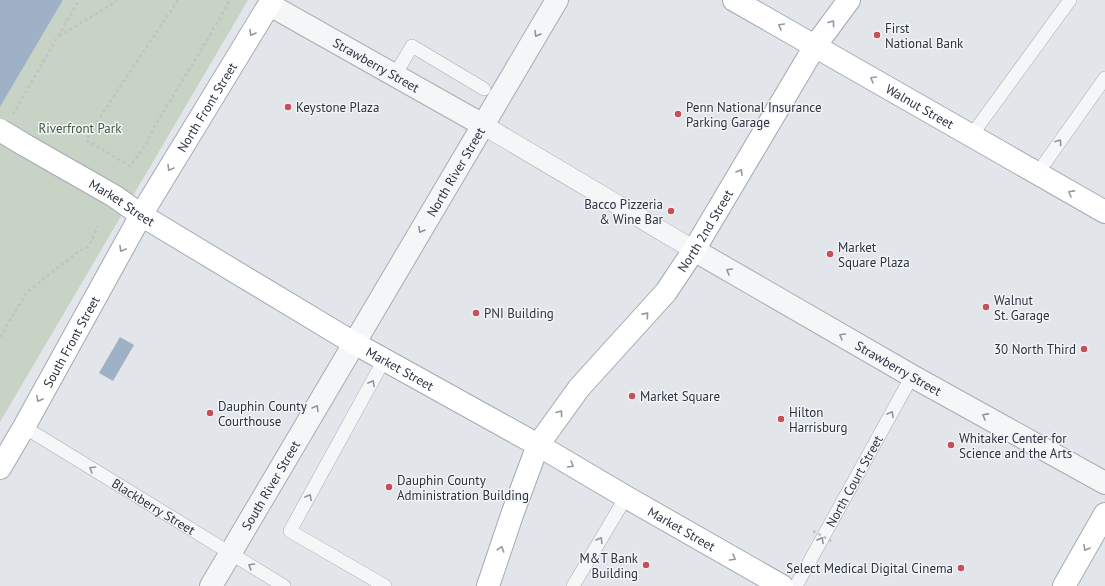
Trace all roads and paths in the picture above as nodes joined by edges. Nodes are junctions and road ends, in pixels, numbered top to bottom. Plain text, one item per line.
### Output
1 (79, 0) edge
2 (117, 0) edge
3 (178, 0) edge
4 (230, 0) edge
5 (556, 0) edge
6 (734, 0) edge
7 (849, 0) edge
8 (1068, 1) edge
9 (271, 2) edge
10 (59, 36) junction
11 (815, 46) junction
12 (395, 75) junction
13 (1105, 78) edge
14 (484, 89) dead end
15 (6, 123) edge
16 (483, 125) junction
17 (971, 136) junction
18 (1037, 174) junction
19 (1105, 212) edge
20 (141, 215) junction
21 (98, 226) dead end
22 (694, 250) junction
23 (0, 337) edge
24 (355, 344) junction
25 (384, 360) junction
26 (912, 376) junction
27 (24, 427) junction
28 (538, 445) junction
29 (0, 468) edge
30 (1105, 483) edge
31 (626, 497) junction
32 (1105, 514) edge
33 (813, 531) dead end
34 (833, 542) dead end
35 (230, 553) junction
36 (211, 586) edge
37 (284, 586) edge
38 (385, 586) edge
39 (488, 586) edge
40 (573, 586) edge
41 (782, 586) edge
42 (796, 586) edge
43 (1064, 586) edge

1 - 10 path
2 - 10 path
3 - 4 path
5 -> 16 street, North River Street
11 -> 6 main road, Walnut Street
11 -> 7 main road, North 2nd Street
8 - 17 lane
9 - 12 street, Strawberry Street
9 -> 20 main road, North Front Street
10 - 15 path
17 -> 11 main road, Walnut Street
22 -> 11 main road, North 2nd Street
12 - 14 lane
12 - 16 street, Strawberry Street
18 -> 13 lane
15 - 20 main road, Market Street, bridge
16 - 22 street
16 -> 24 street, North River Street
17 - 18 main road, Walnut Street
19 -> 18 main road, Walnut Street
20 - 24 main road, Market Street
20 -> 27 main road, South Front Street
21 - 23 path
26 -> 22 street, Strawberry Street
28 -> 22 main road, North 2nd Street
24 - 25 main road, Market Street
35 -> 24 street, South River Street
25 - 28 main road, Market Street
38 -> 25 lane
30 -> 26 street, Strawberry Street
42 -> 26 lane, North Court Street
27 - 29 main road, South Front Street
35 -> 27 lane, Blackberry Street
28 -> 31 main road, Market Street
39 -> 28 main road, North 2nd Street
40 -> 31 lane
31 -> 41 main road, Market Street
32 -> 43 main road
33 - 34 path, bridge
35 - 36 street, South River Street
37 -> 35 lane, Blackberry Street

